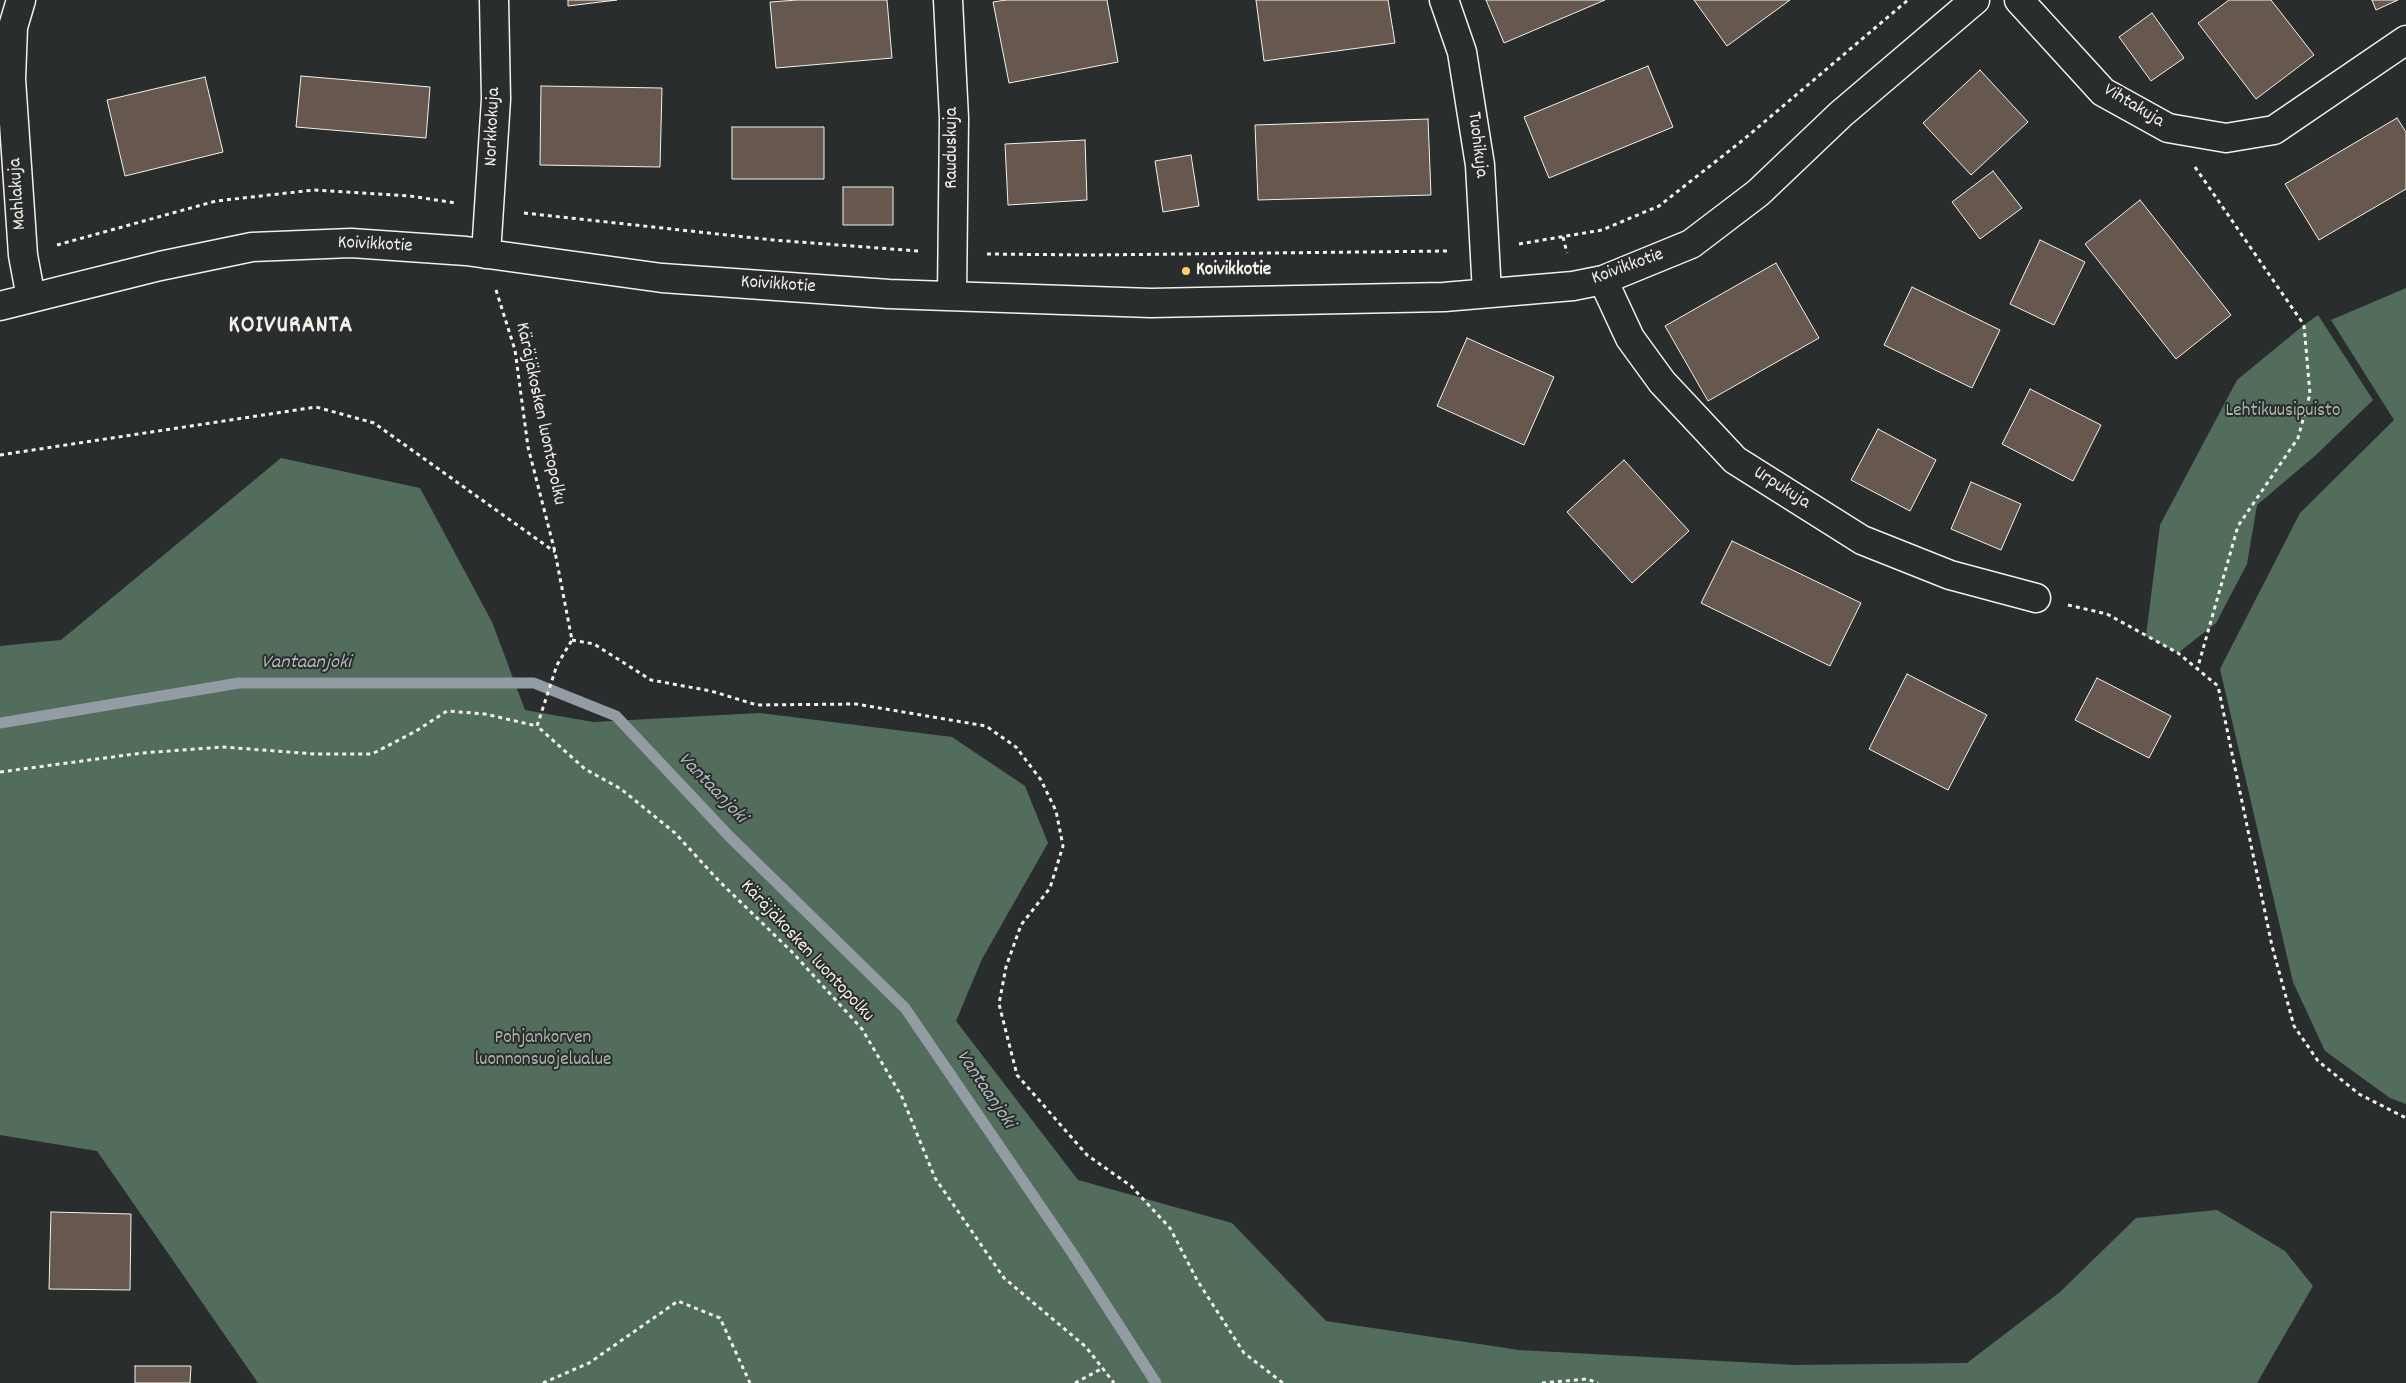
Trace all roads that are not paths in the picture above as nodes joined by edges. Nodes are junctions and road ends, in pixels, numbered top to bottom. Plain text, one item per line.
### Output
1 (21, 0) edge
2 (494, 0) edge
3 (948, 0) edge
4 (1444, 0) edge
5 (1975, 0) edge
6 (2019, 0) edge
7 (2406, 40) edge
8 (486, 254) junction
9 (1603, 280) junction
10 (1487, 294) junction
11 (952, 296) junction
12 (31, 298) junction
13 (0, 306) edge
14 (2036, 598) road end

1 - 12 street, Mahlakuja
2 - 8 street, Norkkokuja
3 - 11 street, Rauduskuja
4 - 10 street, Tuohikuja
5 - 9 street, Koivikkotie
6 - 7 street, Vihtakuja
8 - 11 street, Koivikkotie
8 - 12 street, Koivikkotie
9 - 10 street, Koivikkotie
9 - 14 street, Urpukuja
10 - 11 street, Koivikkotie
12 - 13 street, Koivikkotie

